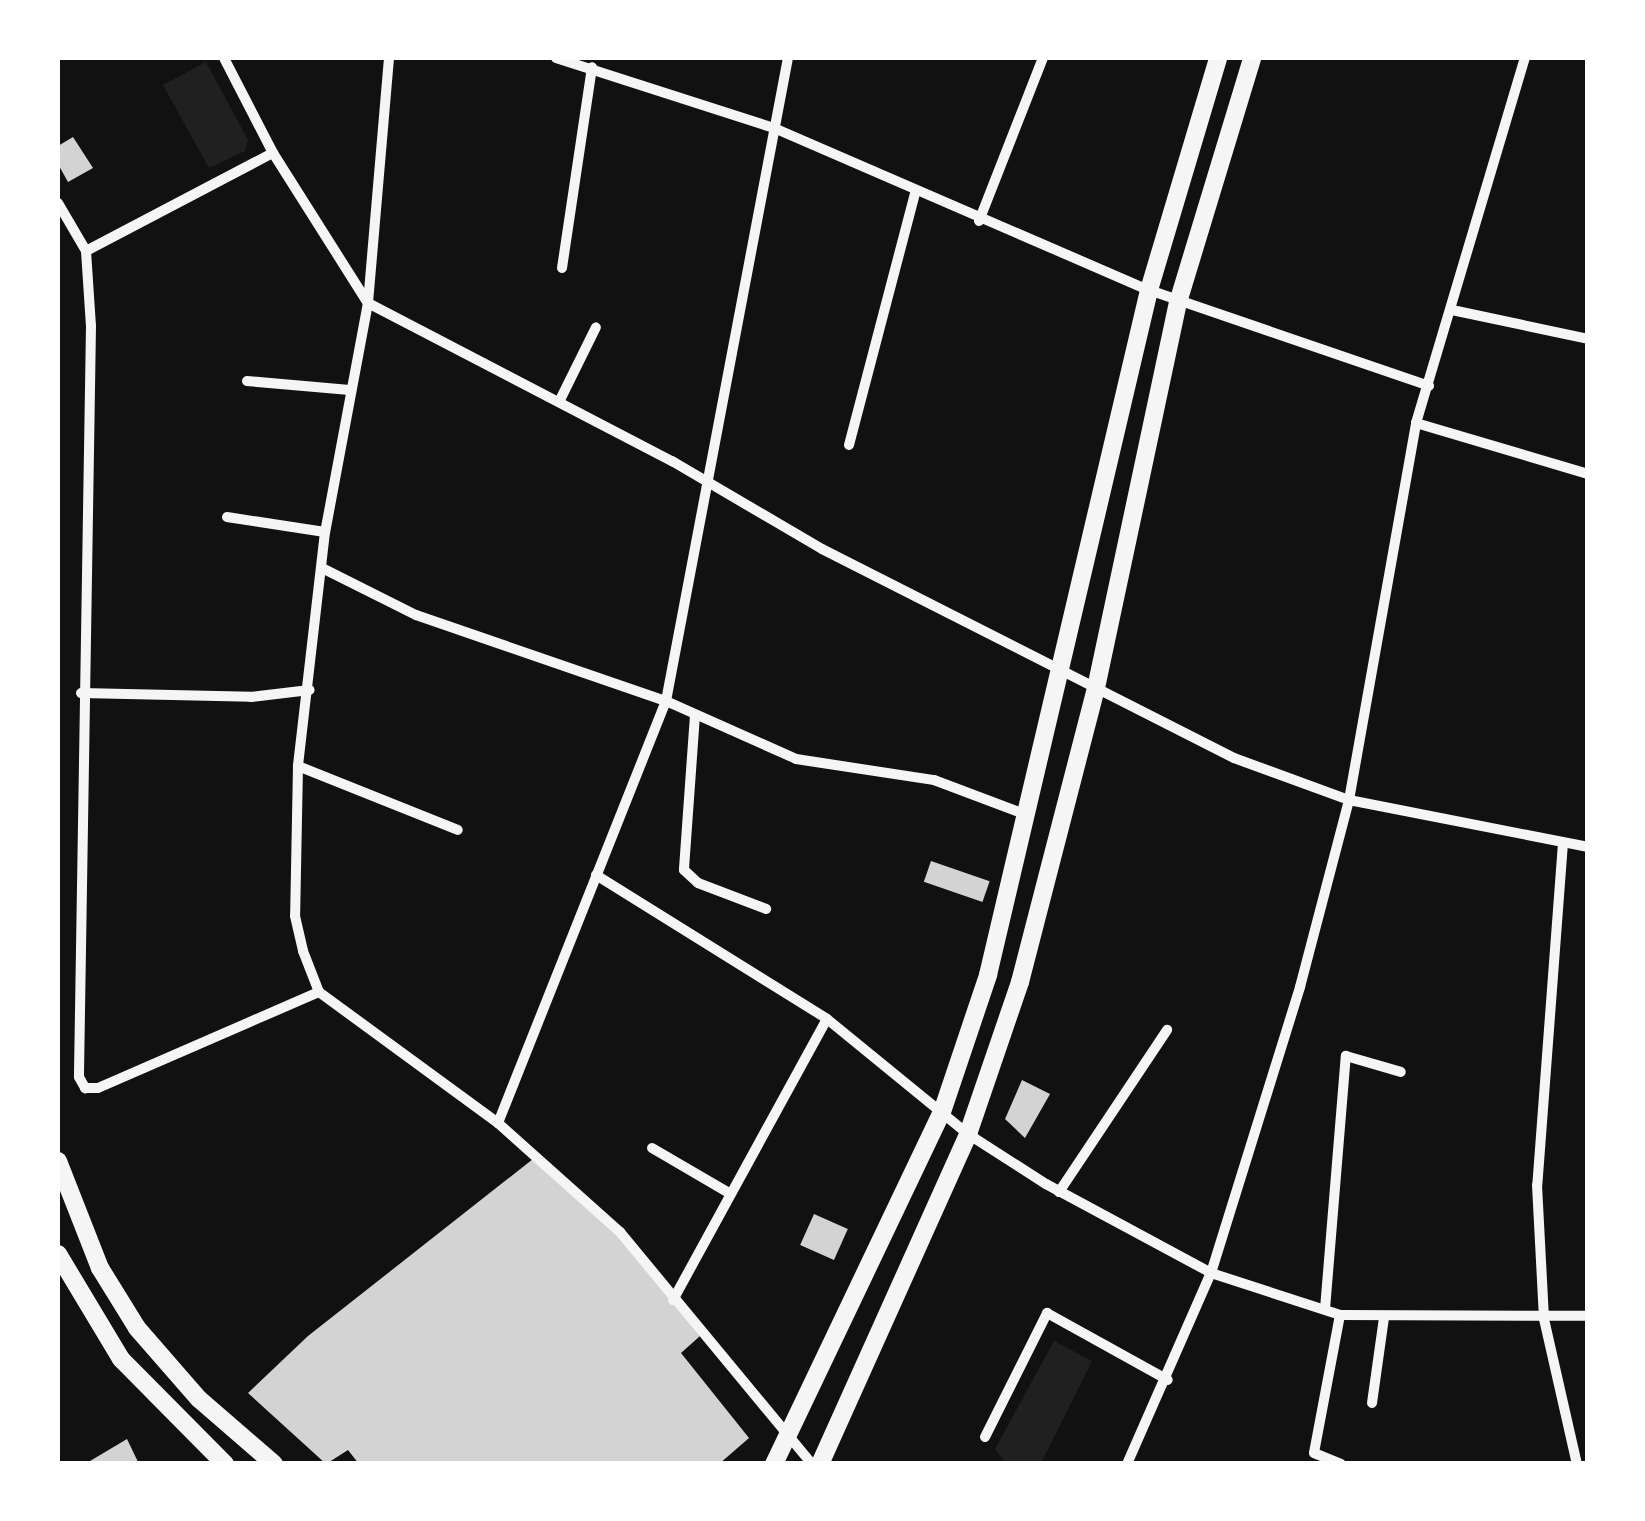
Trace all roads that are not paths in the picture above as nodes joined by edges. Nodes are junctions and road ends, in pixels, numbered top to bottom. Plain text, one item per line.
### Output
1 (224, 58) edge
2 (389, 58) edge
3 (556, 58) edge
4 (788, 58) edge
5 (1043, 58) edge
6 (1218, 58) edge
7 (1252, 58) edge
8 (1525, 58) edge
9 (571, 59) edge
10 (592, 67) junction
11 (774, 128) junction
12 (274, 154) junction
13 (915, 194) junction
14 (58, 204) edge
15 (979, 221) junction
16 (86, 250) junction
17 (562, 268) dead end
18 (1149, 290) junction
19 (1179, 300) junction
20 (368, 303) junction
21 (1452, 310) junction
22 (596, 327) dead end
23 (1588, 339) edge
24 (247, 381) dead end
25 (1428, 386) junction
26 (350, 390) junction
27 (560, 400) junction
28 (1416, 423) junction
29 (849, 445) dead end
30 (1588, 474) edge
31 (706, 482) junction
32 (227, 517) dead end
33 (324, 532) junction
34 (324, 569) junction
35 (1059, 670) junction
36 (1096, 688) junction
37 (310, 690) junction
38 (81, 694) junction
39 (666, 701) junction
40 (695, 715) junction
41 (298, 766) junction
42 (1349, 800) junction
43 (1027, 814) junction
44 (458, 830) dead end
45 (1563, 843) junction
46 (1588, 848) edge
47 (596, 875) junction
48 (766, 909) dead end
49 (318, 992) junction
50 (827, 1019) junction
51 (1168, 1030) dead end
52 (1401, 1072) dead end
53 (942, 1112) junction
54 (498, 1123) junction
55 (968, 1134) junction
56 (652, 1148) dead end
57 (58, 1161) edge
58 (1059, 1192) junction
59 (728, 1193) junction
60 (58, 1254) edge
61 (1210, 1274) junction
62 (673, 1300) junction
63 (1324, 1309) junction
64 (1340, 1315) junction
65 (1588, 1316) edge
66 (1384, 1318) junction
67 (1544, 1320) junction
68 (1168, 1380) junction
69 (1372, 1402) dead end
70 (786, 1436) junction
71 (986, 1437) dead end
72 (225, 1464) edge
73 (274, 1464) edge
74 (774, 1464) edge
75 (816, 1464) edge
76 (1127, 1464) edge
77 (1341, 1464) edge
78 (1577, 1464) edge

1 - 12 street
2 - 20 street
3 - 9 street
4 - 11 street
5 - 15 street
6 - 18 main road
7 - 19 main road
8 - 21 street
9 - 10 street
10 - 11 street
10 - 17 street
11 - 13 street
11 - 31 street
12 - 16 street
12 - 20 street
13 - 15 street
13 - 29 street
14 - 16 street
15 - 18 street
16 - 38 street
18 - 19 street
18 - 35 main road
19 - 25 street
19 - 36 main road
20 - 26 street
20 - 27 street
21 - 23 street
21 - 25 street
22 - 27 street
24 - 26 street
25 - 28 street
26 - 33 street
27 - 31 street
28 - 30 street
28 - 42 street
31 - 35 street
31 - 39 street
32 - 33 street
33 - 34 street
34 - 37 street
34 - 39 street
35 - 36 street
35 - 43 main road
36 - 42 street
36 - 55 main road
37 - 38 street
37 - 41 street
38 - 49 street
39 - 40 street
39 - 47 street
40 - 43 street
40 - 48 street
41 - 44 street
41 - 49 street
42 - 45 street
42 - 61 street
43 - 53 main road
45 - 46 street
45 - 67 street
47 - 50 street
47 - 54 street
49 - 54 street
50 - 53 street
50 - 59 street
51 - 58 street
52 - 63 street
53 - 55 street
53 - 70 main road
54 - 62 street
55 - 58 street
55 - 75 main road
56 - 59 street
57 - 73 main road
58 - 61 street
59 - 62 street
60 - 72 main road
61 - 63 street
61 - 68 street
62 - 70 street
63 - 64 street
64 - 66 street
64 - 77 street
65 - 67 street
66 - 67 street
66 - 69 street
67 - 78 street
68 - 71 street
68 - 76 street
70 - 74 main road
70 - 75 street

